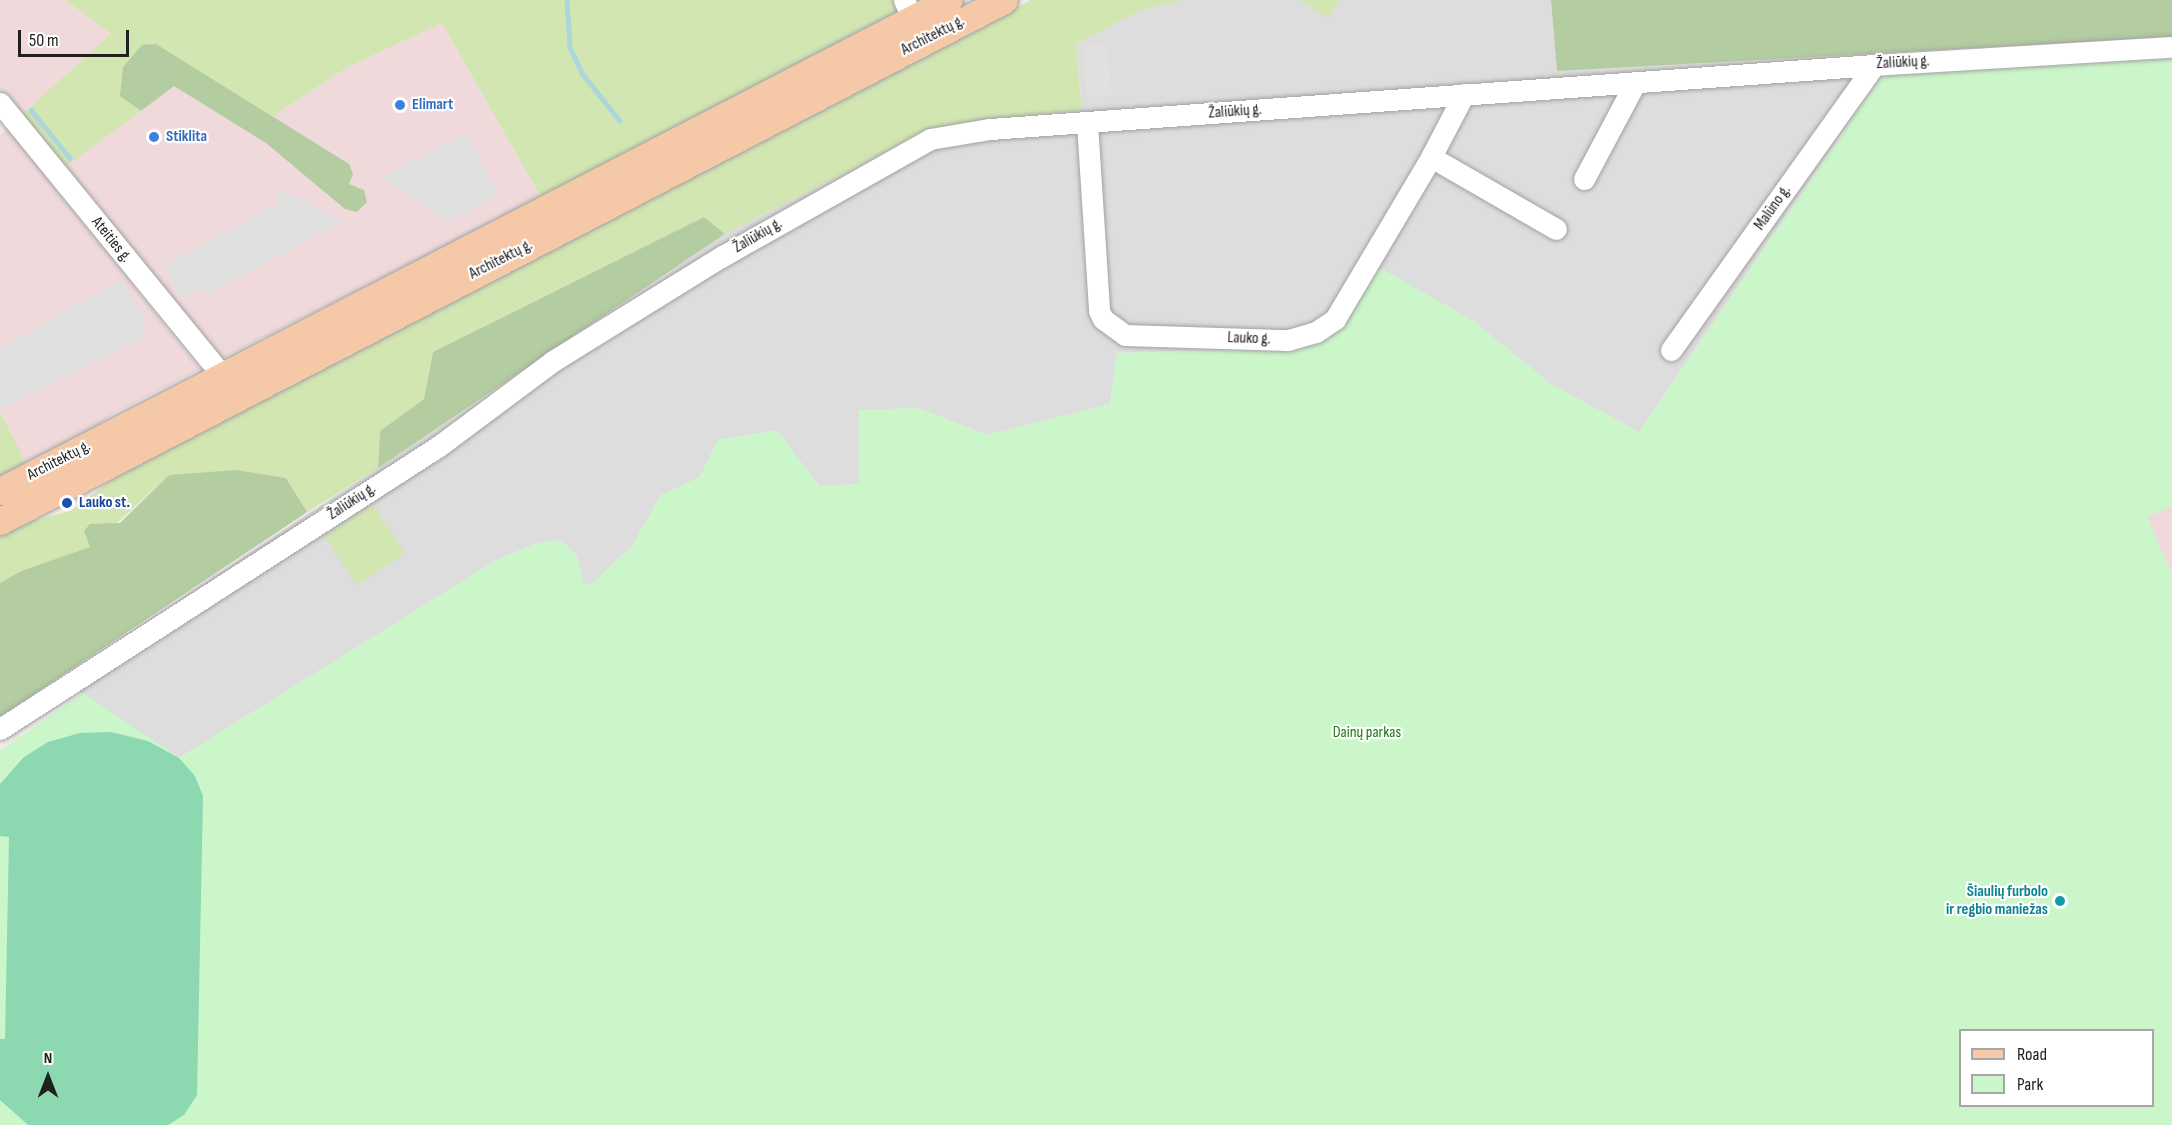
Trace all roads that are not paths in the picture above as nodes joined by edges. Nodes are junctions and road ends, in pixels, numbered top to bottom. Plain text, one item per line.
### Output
1 (949, 0) edge
2 (1004, 0) edge
3 (909, 9) edge
4 (2172, 47) edge
5 (1874, 65) junction
6 (1635, 83) junction
7 (1464, 94) junction
8 (0, 103) edge
9 (1087, 123) junction
10 (720, 133) junction
11 (1431, 157) junction
12 (1584, 179) dead end
13 (1556, 230) dead end
14 (1671, 350) dead end
15 (230, 386) junction
16 (0, 491) edge
17 (0, 521) edge
18 (0, 729) edge

1 - 3 main road, Architektų g.
2 - 10 main road, Architektų g.
3 - 10 main road, Architektų g.
4 - 5 street, Žaliūkių g.
5 - 6 street, Žaliūkių g.
5 - 14 street, Malūno g.
6 - 7 street, Žaliūkių g.
6 - 12 street
7 - 9 street, Žaliūkių g.
7 - 11 street, Lauko g.
8 - 15 street, Ateities g.
9 - 11 street, Lauko g.
9 - 18 street, Žaliūkių g.
10 - 15 main road, Architektų g.
11 - 13 street
15 - 16 main road, Architektų g.
15 - 17 main road, Architektų g.

